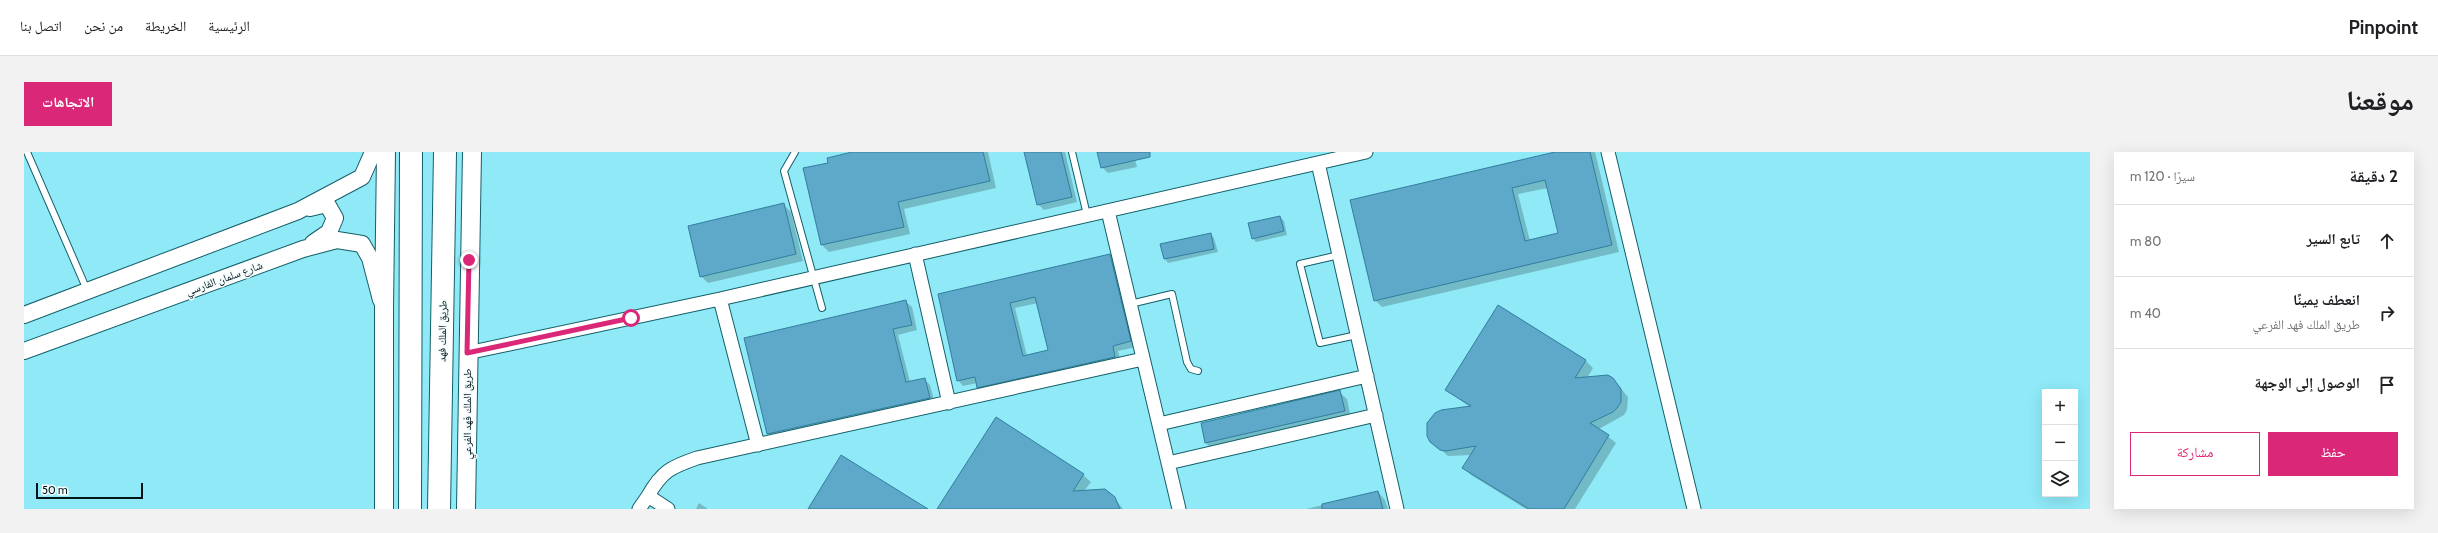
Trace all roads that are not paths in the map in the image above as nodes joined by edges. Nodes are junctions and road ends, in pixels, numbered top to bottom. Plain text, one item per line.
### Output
1 (27, 152) edge
2 (373, 152) edge
3 (386, 152) edge
4 (411, 152) edge
5 (445, 152) edge
6 (472, 152) edge
7 (796, 152) edge
8 (1072, 152) edge
9 (1366, 152) edge
10 (1608, 152) edge
11 (1318, 163) junction
12 (298, 211) junction
13 (1108, 211) junction
14 (1087, 215) junction
15 (303, 249) junction
16 (915, 254) junction
17 (1339, 255) junction
18 (814, 277) junction
19 (87, 290) junction
20 (720, 298) junction
21 (1130, 304) junction
22 (822, 308) dead end
23 (384, 309) junction
24 (24, 315) edge
25 (1357, 335) junction
26 (24, 351) edge
27 (467, 353) junction
28 (1144, 359) junction
29 (1198, 371) dead end
30 (1367, 376) junction
31 (949, 403) junction
32 (1376, 415) junction
33 (1159, 424) junction
34 (758, 445) junction
35 (1168, 463) junction
36 (648, 496) junction
37 (384, 509) edge
38 (410, 509) edge
39 (440, 509) edge
40 (466, 509) edge
41 (639, 509) edge
42 (668, 509) edge
43 (1179, 509) edge
44 (1397, 509) edge
45 (1694, 509) edge

1 - 19 lane
2 - 12 street
3 - 23 main road
4 - 38 highway
5 - 39 highway, طريق الملك فهد
6 - 27 main road, طريق الملك فهد الفرعي
7 - 18 lane
8 - 14 lane
9 - 11 street
10 - 45 street
11 - 13 street
11 - 17 street
12 - 15 street
12 - 19 street
13 - 14 street
13 - 21 street
14 - 16 street
15 - 23 street, شارع سلمان الفارسي
15 - 26 street, شارع سلمان الفارسي
16 - 18 street
16 - 31 street
17 - 25 street
17 - 25 lane
18 - 20 street
18 - 22 lane
19 - 24 street
20 - 27 street
20 - 34 street
21 - 28 street
21 - 29 lane
23 - 37 main road
25 - 30 street
27 - 40 main road, طريق الملك فهد الفرعي
28 - 31 street
28 - 33 street
30 - 32 street
30 - 33 street
31 - 34 street
32 - 35 street
32 - 44 street
33 - 35 street
34 - 36 street
35 - 43 street
36 - 41 street
36 - 42 street

